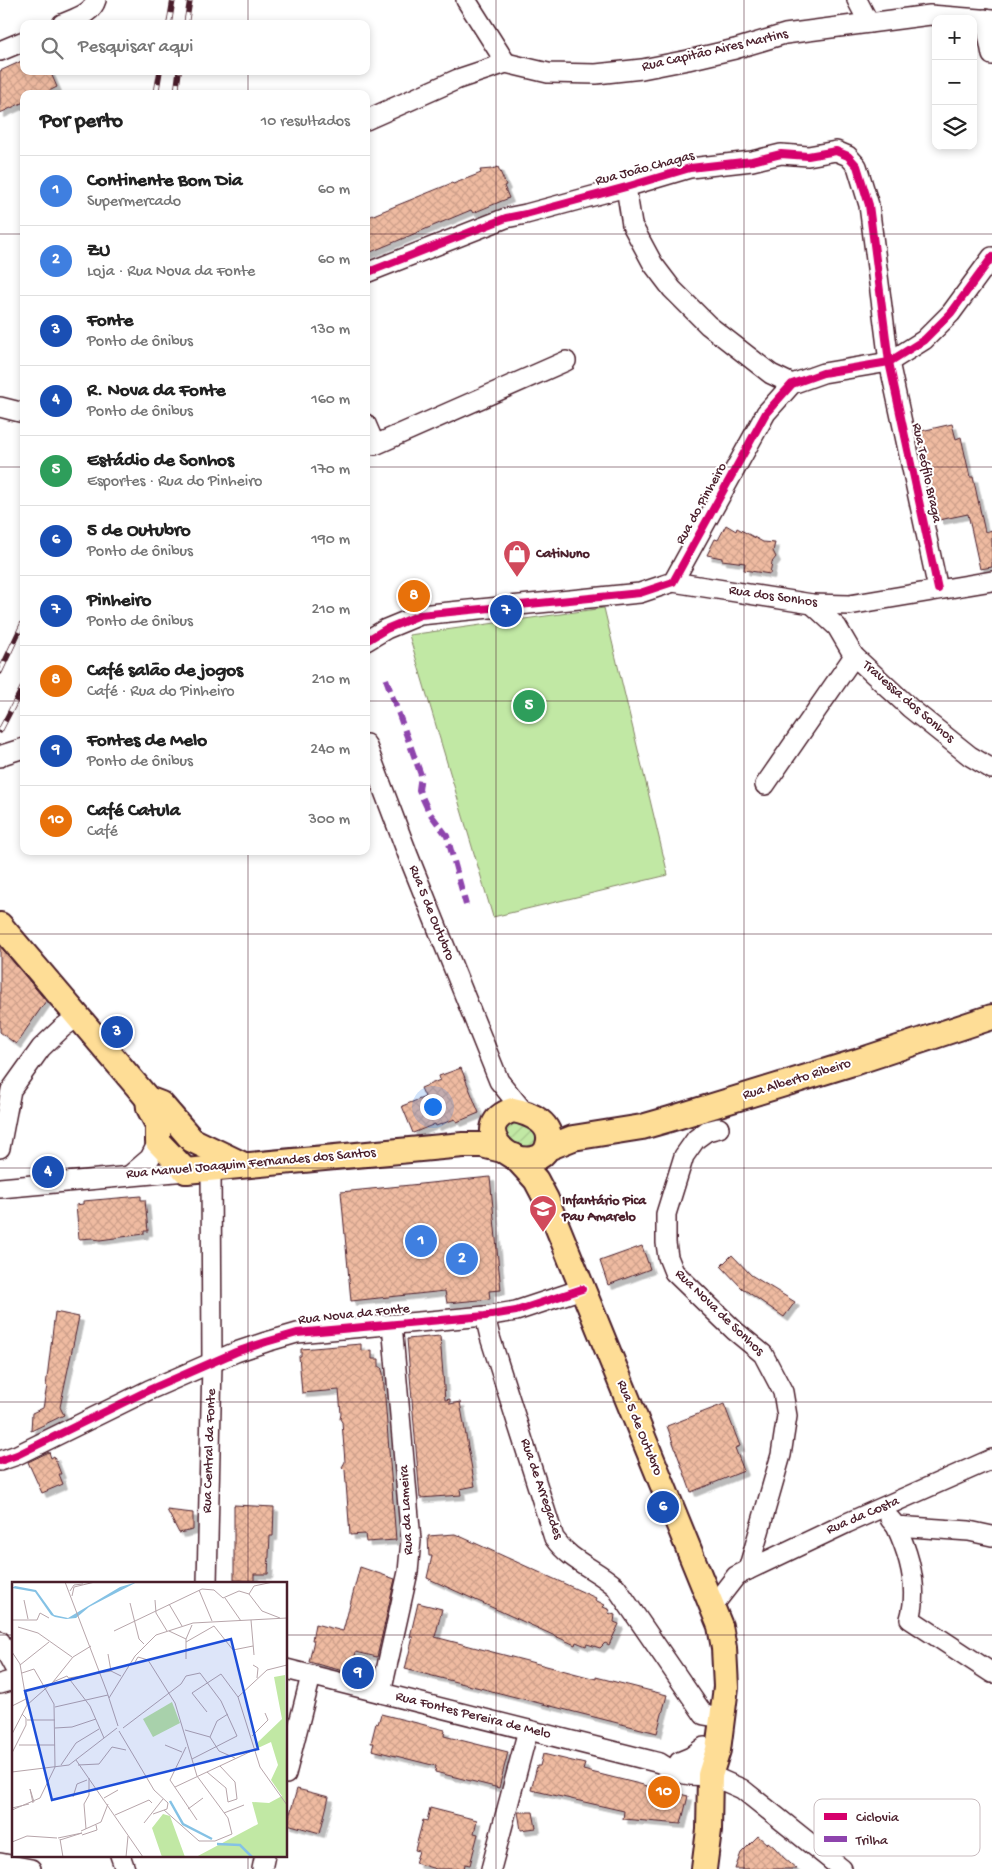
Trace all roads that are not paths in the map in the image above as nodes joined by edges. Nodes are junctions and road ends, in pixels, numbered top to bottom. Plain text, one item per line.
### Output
1 (466, 0) edge
2 (857, 0) edge
3 (95, 3) edge
4 (989, 19) edge
5 (71, 20) edge
6 (869, 23) junction
7 (20, 43) edge
8 (0, 51) edge
9 (992, 55) edge
10 (506, 63) junction
11 (370, 118) edge
12 (626, 187) junction
13 (992, 257) edge
14 (370, 271) edge
15 (566, 361) dead end
16 (889, 362) junction
17 (792, 384) junction
18 (0, 407) edge
19 (20, 412) edge
20 (370, 433) edge
21 (992, 581) edge
22 (673, 582) junction
23 (938, 589) junction
24 (812, 604) junction
25 (370, 639) edge
26 (854, 656) junction
27 (20, 749) edge
28 (370, 755) edge
29 (0, 757) edge
30 (992, 770) edge
31 (765, 785) dead end
32 (0, 925) edge
33 (77, 1017) junction
34 (992, 1017) edge
35 (499, 1081) junction
36 (6, 1088) edge
37 (148, 1099) junction
38 (530, 1115) junction
39 (495, 1124) junction
40 (719, 1128) dead end
41 (599, 1133) junction
42 (192, 1140) junction
43 (158, 1142) junction
44 (463, 1145) junction
45 (0, 1148) edge
46 (546, 1150) junction
47 (508, 1153) junction
48 (242, 1164) junction
49 (211, 1168) junction
50 (186, 1171) junction
51 (129, 1176) junction
52 (0, 1188) edge
53 (546, 1199) junction
54 (582, 1289) junction
55 (485, 1316) junction
56 (392, 1324) junction
57 (212, 1363) junction
58 (992, 1459) edge
59 (0, 1461) edge
60 (881, 1508) junction
61 (896, 1526) junction
62 (992, 1536) edge
63 (742, 1573) junction
64 (702, 1580) junction
65 (207, 1582) edge
66 (712, 1607) junction
67 (0, 1641) edge
68 (12, 1663) edge
69 (288, 1670) edge
70 (992, 1673) edge
71 (311, 1676) junction
72 (381, 1693) junction
73 (722, 1718) junction
74 (528, 1730) junction
75 (704, 1747) junction
76 (670, 1763) junction
77 (288, 1766) edge
78 (710, 1775) junction
79 (814, 1847) edge
80 (120, 1856) edge
81 (266, 1856) edge
82 (826, 1856) edge
83 (0, 1863) edge
84 (31, 1869) edge
85 (125, 1869) edge
86 (262, 1869) edge
87 (491, 1869) edge
88 (704, 1869) edge
89 (842, 1869) edge

1 - 10 street
2 - 6 street
3 - 5 street
4 - 6 street, Rua Capitão Aires Martins
4 - 9 street
6 - 10 street, Rua Capitão Aires Martins
7 - 8 street
10 - 11 street
12 - 14 street, Rua João Chagas
12 - 16 street, Rua João Chagas
12 - 17 street
13 - 16 street, Rua do Pinheiro
15 - 20 street
16 - 17 street, Rua do Pinheiro
16 - 23 street, Rua Teófilo Braga
17 - 22 street, Rua do Pinheiro
18 - 19 street
21 - 23 street, Rua dos Sonhos
22 - 24 street, Rua dos Sonhos
22 - 25 street
23 - 24 street, Rua dos Sonhos
24 - 26 street, Travessa dos Sonhos
26 - 30 street, Travessa dos Sonhos
26 - 31 street
27 - 29 street
28 - 35 street, Rua 5 de Outubro
32 - 33 main road
33 - 36 street
33 - 37 main road
34 - 41 main road, Rua Alberto Ribeiro
35 - 38 street, Rua 5 de Outubro
35 - 39 street, Rua 5 de Outubro
36 - 45 street
37 - 42 main road
37 - 43 main road
38 - 39 main road
38 - 41 main road, Rua Alberto Ribeiro
38 - 46 main road
39 - 44 main road
39 - 47 main road
40 - 63 street, Rua Nova de Sonhos
41 - 46 main road, Rua Alberto Ribeiro
42 - 48 main road
42 - 50 main road
43 - 50 main road
43 - 51 street
44 - 47 main road, Rua Manuel Joaquim Fernandes dos Santos
44 - 48 main road, Rua Manuel Joaquim Fernandes dos Santos
46 - 47 main road
46 - 53 main road, Rua 5 de Outubro
47 - 53 main road, Rua 5 de Outubro
48 - 49 main road, Rua Manuel Joaquim Fernandes dos Santos
49 - 50 main road, Rua Manuel Joaquim Fernandes dos Santos
49 - 57 street, Rua Central da Fonte
50 - 51 street, Rua Manuel Joaquim Fernandes dos Santos
51 - 52 street, Rua Manuel Joaquim Fernandes dos Santos
53 - 54 main road, Rua 5 de Outubro
54 - 55 street, Rua Nova da Fonte
54 - 64 main road, Rua 5 de Outubro
55 - 56 street, Rua Nova da Fonte
55 - 73 street, Rua de Arregades
56 - 57 street, Rua Nova da Fonte
56 - 72 street, Rua da Lameira
57 - 59 street, Rua Nova da Fonte
57 - 65 street, Rua Central da Fonte
58 - 60 street, Rua da Costa
60 - 61 street
60 - 63 street, Rua da Costa
61 - 62 street
61 - 70 street
63 - 64 street, Rua da Costa
63 - 66 street, Rua da Costa
64 - 66 main road, Rua 5 de Outubro
66 - 73 main road, Rua 5 de Outubro
67 - 68 street
69 - 71 street, Rua Fontes Pereira de Melo
71 - 72 street, Rua Fontes Pereira de Melo
71 - 77 street
72 - 74 street, Rua Fontes Pereira de Melo
73 - 75 main road, Rua 5 de Outubro
73 - 78 main road, Rua 5 de Outubro
74 - 76 street, Rua Fontes Pereira de Melo
74 - 87 street
75 - 76 street
75 - 78 main road, Rua 5 de Outubro
76 - 78 street, Rua Fontes Pereira de Melo
78 - 79 street
78 - 88 main road, Rua 5 de Outubro
80 - 85 street
81 - 86 street
82 - 89 street
83 - 84 street

